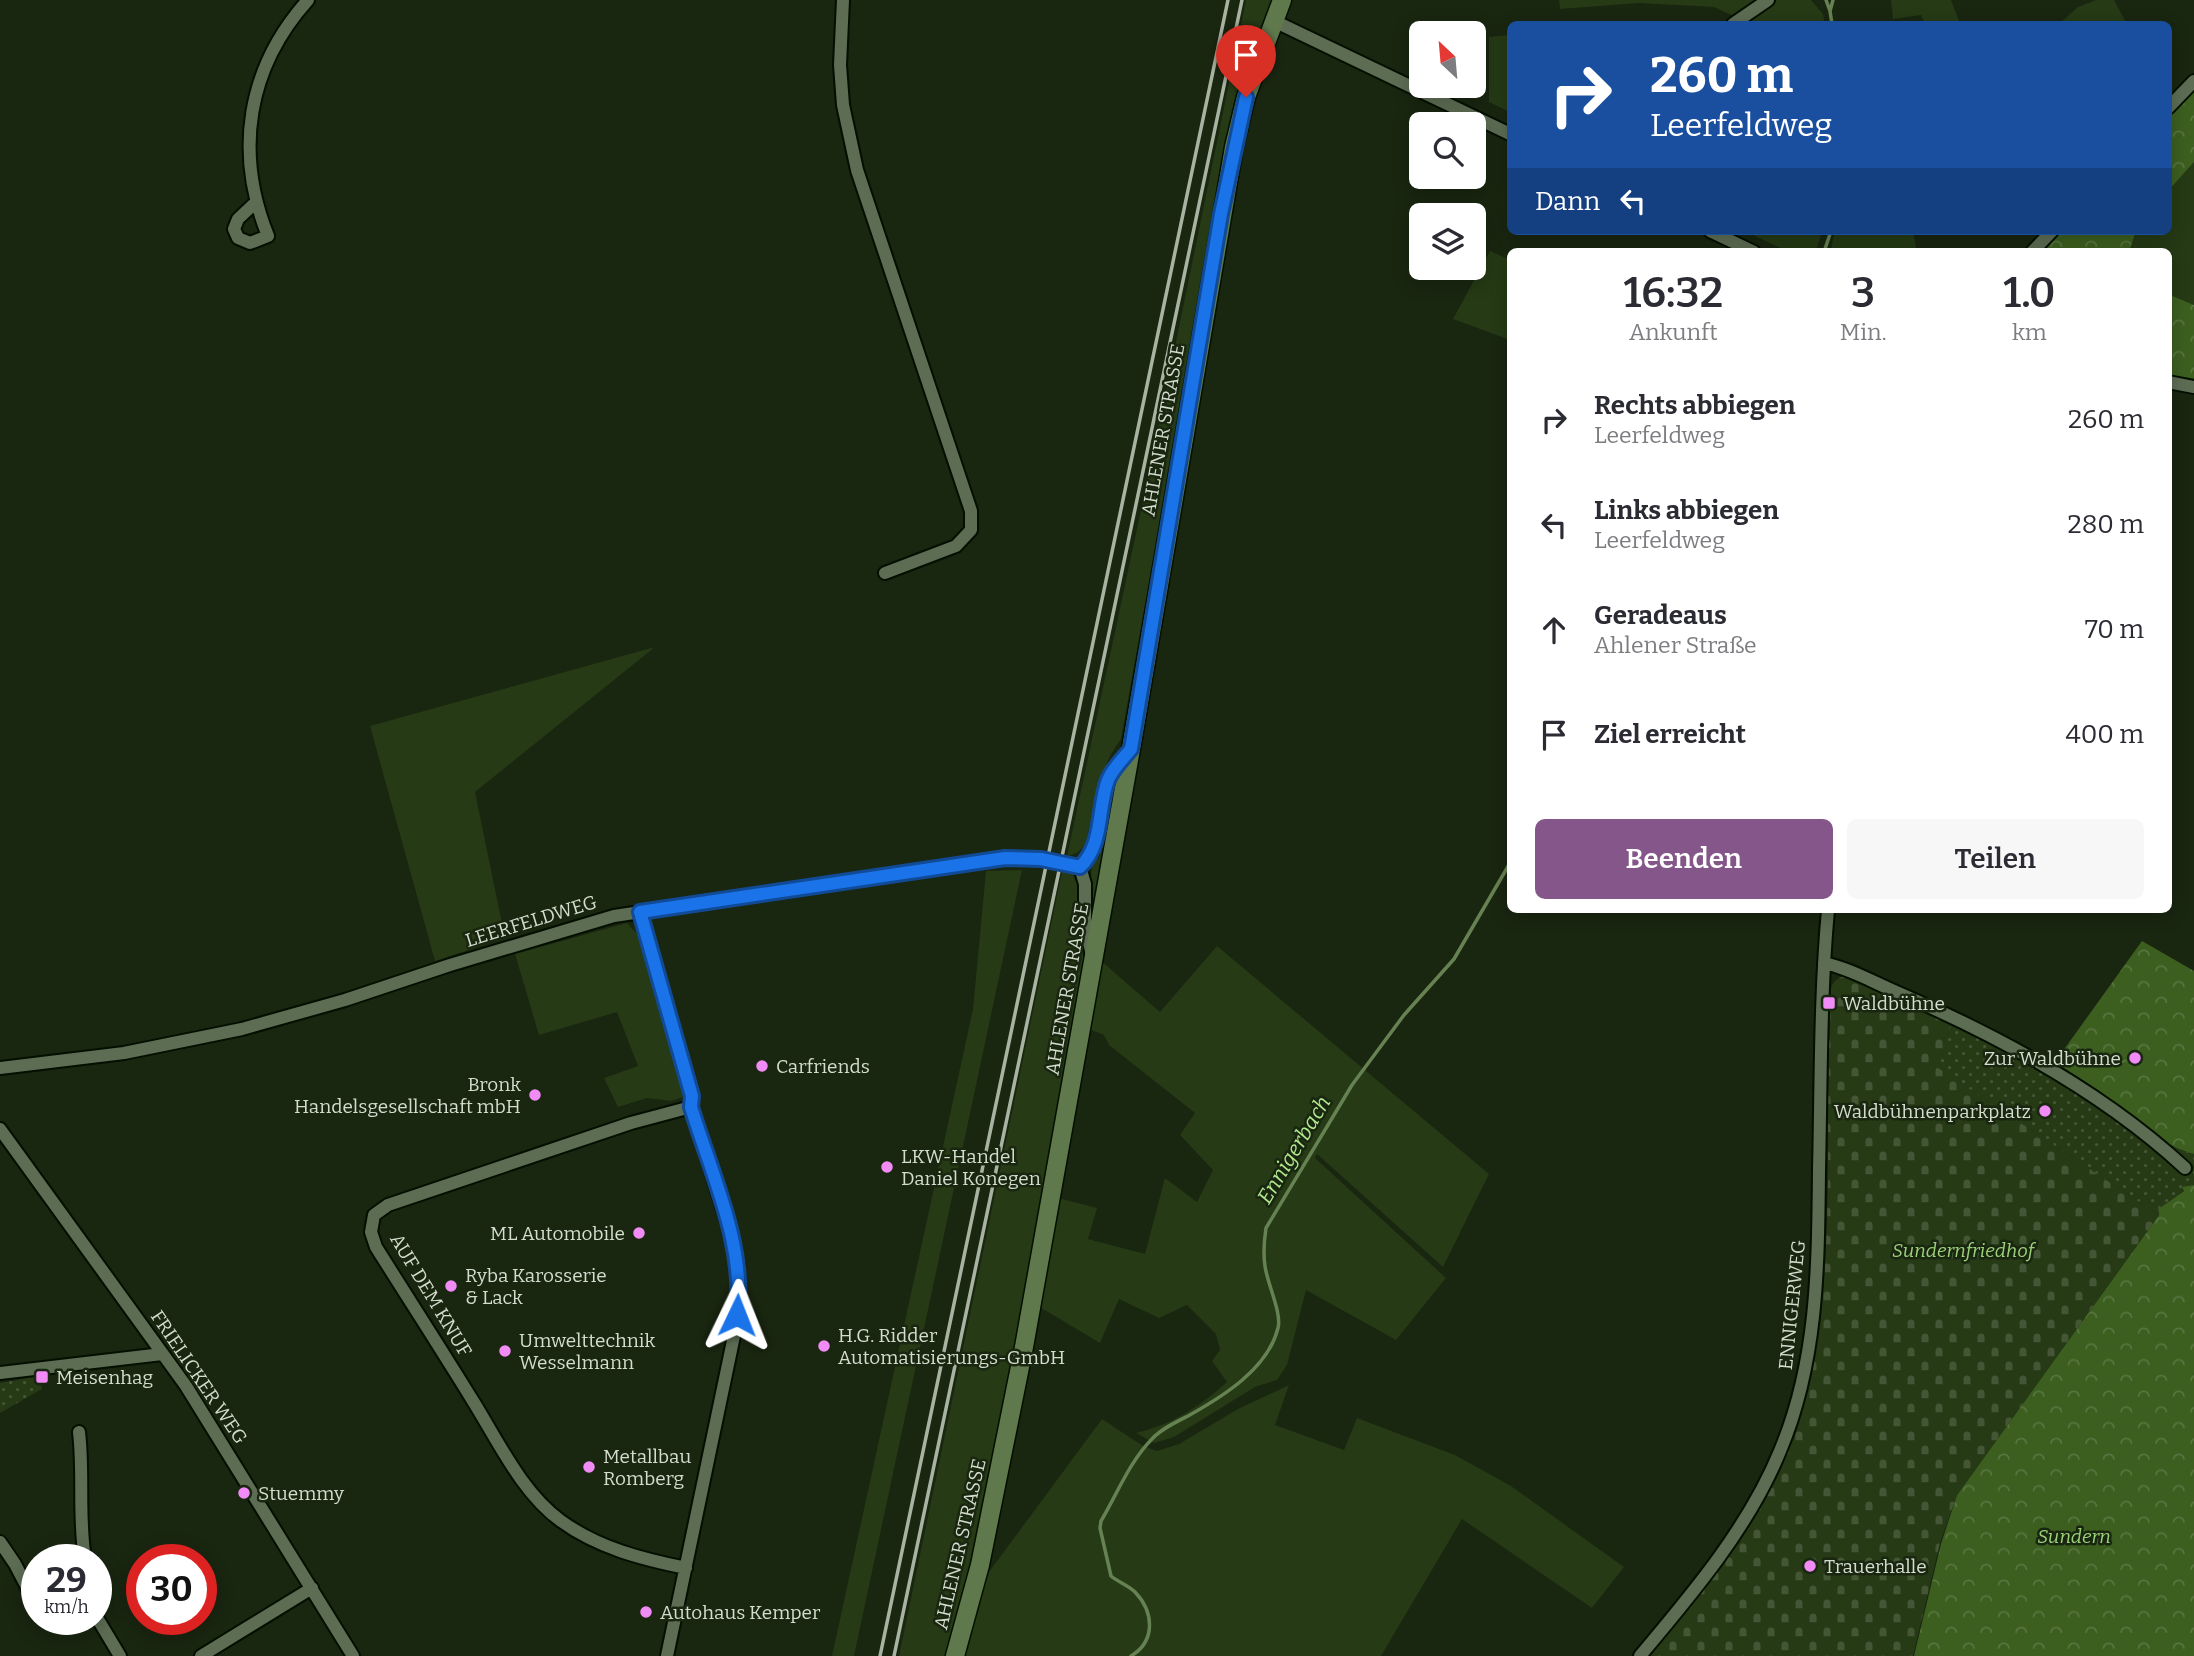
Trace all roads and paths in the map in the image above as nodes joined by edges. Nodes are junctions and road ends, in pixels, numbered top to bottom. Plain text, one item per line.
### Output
1 (308, 0) edge
2 (843, 0) edge
3 (1282, 0) edge
4 (1768, 0) edge
5 (1274, 21) junction
6 (1737, 21) edge
7 (2194, 81) edge
8 (2172, 104) edge
9 (1507, 133) edge
10 (256, 202) dead end
11 (1718, 235) edge
12 (2048, 235) edge
13 (1746, 248) edge
14 (2036, 248) edge
15 (2172, 384) edge
16 (2194, 387) edge
17 (885, 573) dead end
18 (1131, 749) junction
19 (1080, 867) junction
20 (640, 912) junction
21 (1828, 913) edge
22 (1094, 959) junction
23 (1824, 963) junction
24 (0, 1068) edge
25 (691, 1107) junction
26 (0, 1129) edge
27 (2185, 1168) dead end
28 (162, 1354) junction
29 (0, 1373) edge
30 (79, 1432) dead end
31 (0, 1542) edge
32 (84, 1544) edge
33 (686, 1568) junction
34 (21, 1576) edge
35 (312, 1588) junction
36 (107, 1635) edge
37 (120, 1656) edge
38 (201, 1656) edge
39 (353, 1656) edge
40 (667, 1656) edge
41 (955, 1656) edge
42 (1640, 1656) edge

1 - 10 street
2 - 17 street
3 - 5 main road, AHLENER STRASSE
4 - 6 street
5 - 9 street
5 - 18 main road, AHLENER STRASSE
7 - 8 street
11 - 13 street
12 - 14 street
15 - 16 street
18 - 19 street
18 - 22 main road, AHLENER STRASSE
19 - 20 street, LEERFELDWEG
19 - 22 street
20 - 24 street, LEERFELDWEG
20 - 25 street
21 - 23 street, ENNIGERWEG
22 - 41 main road, AHLENER STRASSE
23 - 27 street
23 - 42 street, ENNIGERWEG
25 - 33 street
25 - 33 street, AUF DEM KNUF
26 - 28 street, FRIELICKER WEG
28 - 29 street
28 - 35 street, FRIELICKER WEG
30 - 32 street
31 - 34 street
33 - 40 street
35 - 38 street
35 - 39 street, FRIELICKER WEG
36 - 37 street

